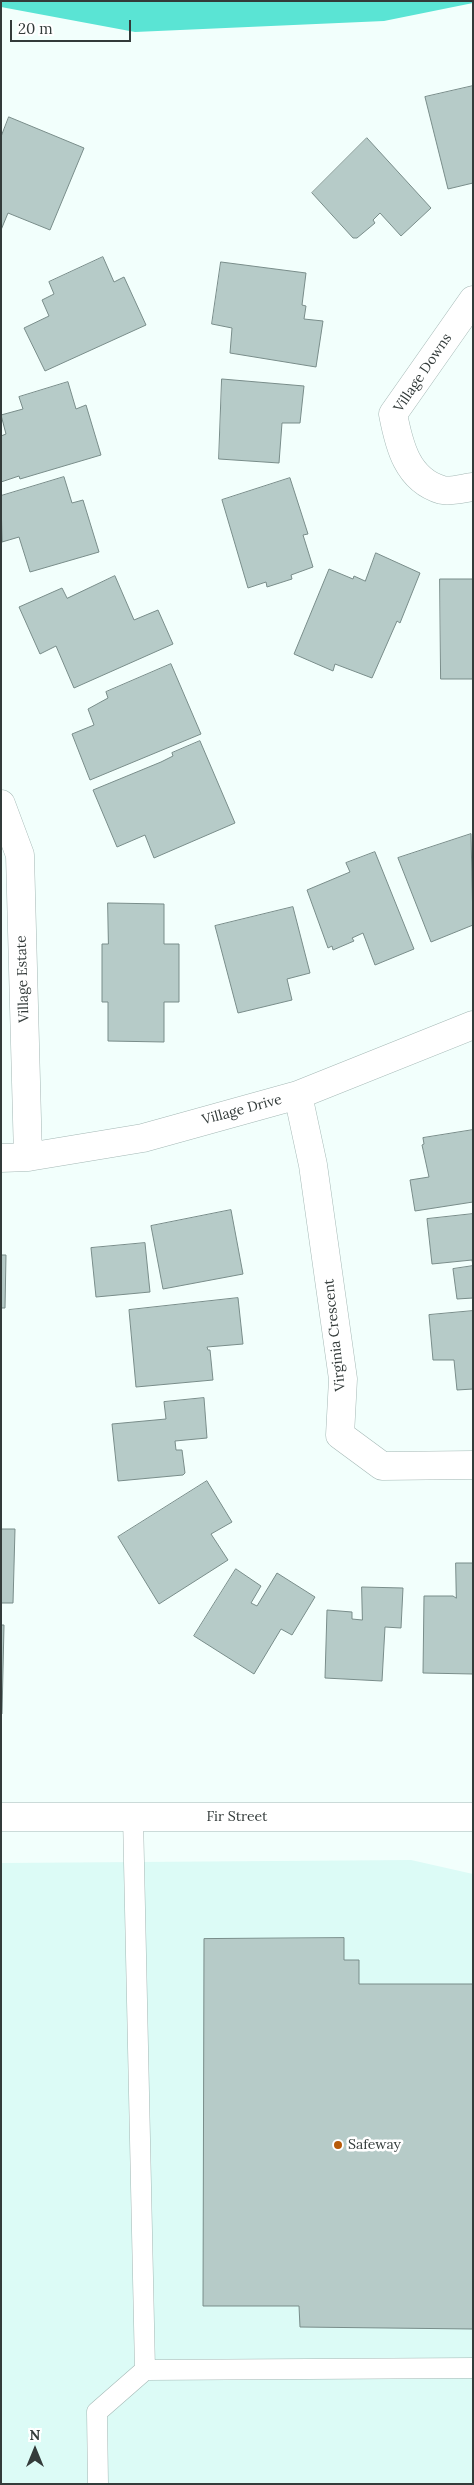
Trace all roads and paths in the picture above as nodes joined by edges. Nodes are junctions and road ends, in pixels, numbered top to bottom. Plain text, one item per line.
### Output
1 (473, 300) edge
2 (473, 487) edge
3 (1, 804) edge
4 (473, 1025) edge
5 (298, 1095) junction
6 (28, 1157) junction
7 (1, 1158) edge
8 (473, 1465) edge
9 (133, 1816) junction
10 (473, 1817) edge
11 (1, 1818) edge
12 (473, 2368) edge
13 (145, 2370) junction
14 (98, 2484) edge

1 - 2 street, Village Downs
3 - 6 street, Village Estate
4 - 5 street, Village Drive
5 - 6 street, Village Drive
5 - 8 street, Virginia Crescent
6 - 7 street, Village Drive
9 - 10 street, Fir Street
9 - 11 street, Fir Street
9 - 13 lane
12 - 13 lane
13 - 14 lane

